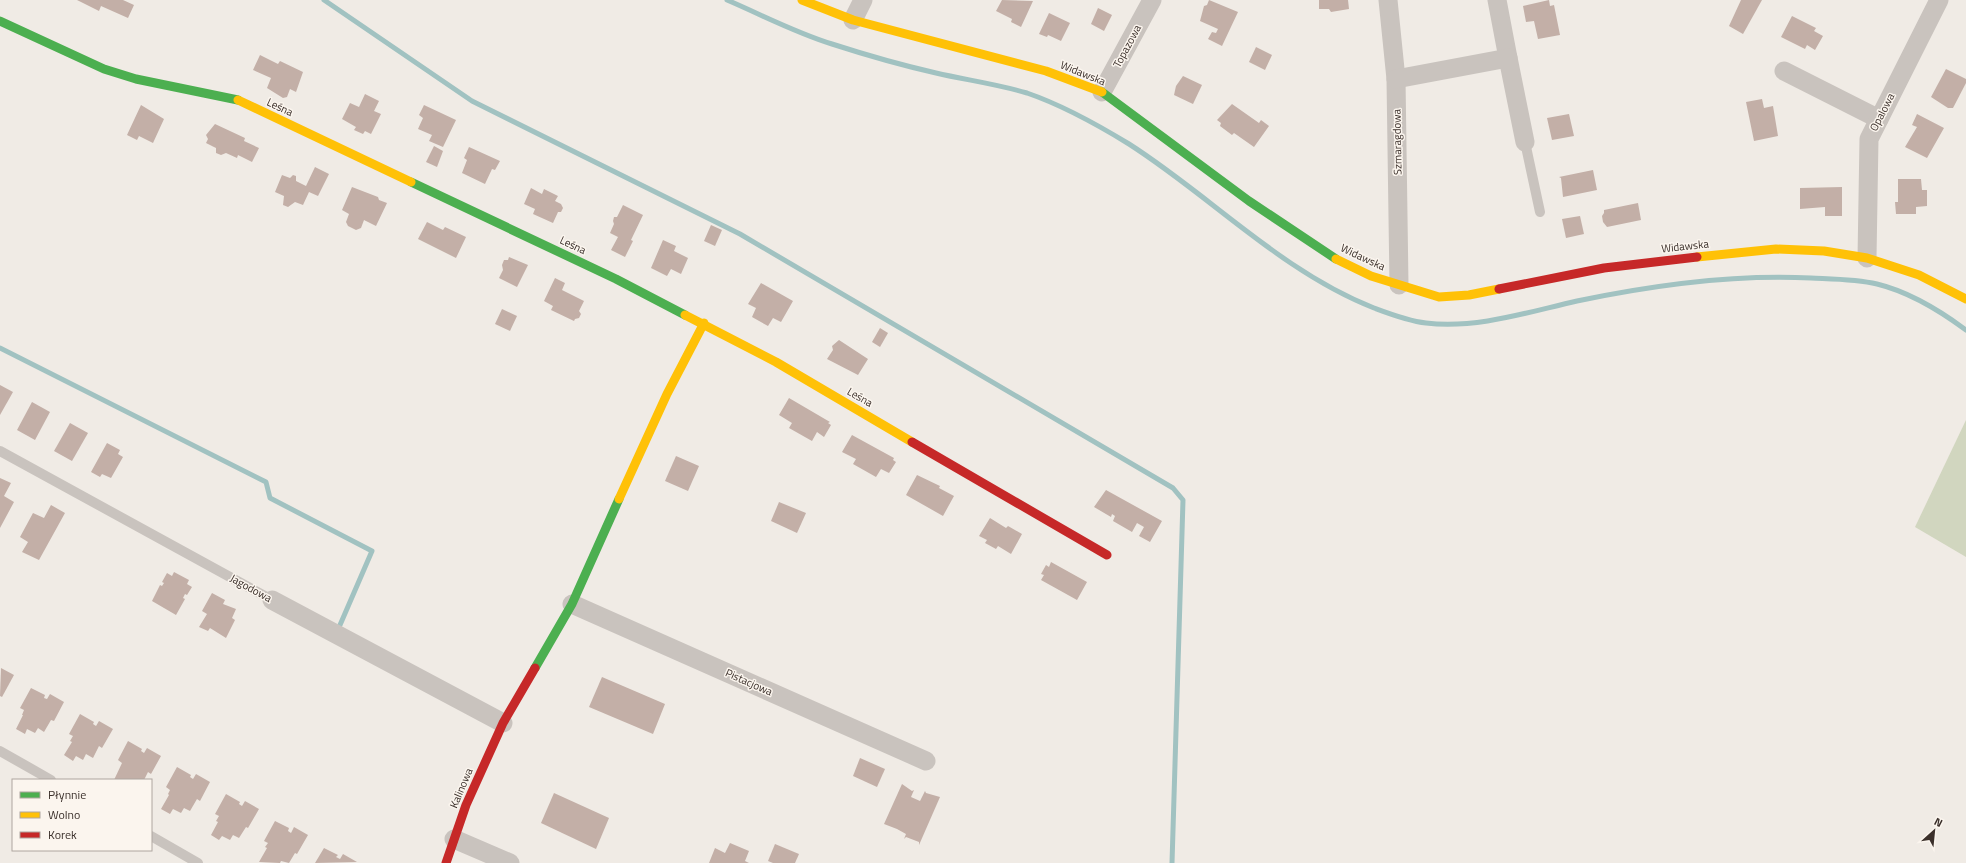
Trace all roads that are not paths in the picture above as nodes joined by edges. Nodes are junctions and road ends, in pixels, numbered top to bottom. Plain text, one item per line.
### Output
1 (802, 0) edge
2 (863, 0) edge
3 (1152, 0) edge
4 (1388, 0) edge
5 (1497, 0) edge
6 (1938, 0) edge
7 (853, 20) junction
8 (0, 21) edge
9 (1508, 58) junction
10 (1784, 71) dead end
11 (1396, 79) junction
12 (1102, 92) junction
13 (1879, 119) junction
14 (1525, 142) joint
15 (1540, 212) dead end
16 (1867, 258) junction
17 (1399, 285) junction
18 (1966, 299) edge
19 (704, 323) junction
20 (0, 451) edge
21 (1107, 555) dead end
22 (272, 600) joint
23 (572, 604) junction
24 (503, 723) junction
25 (0, 751) edge
26 (926, 761) dead end
27 (49, 779) edge
28 (152, 837) edge
29 (454, 839) junction
30 (198, 863) edge
31 (446, 863) edge
32 (510, 863) edge

1 - 7 street, Widawska
2 - 7 street
3 - 12 street, Topazowa
4 - 11 street, Szmaragdowa
5 - 9 street
6 - 13 street, Opalowa
7 - 12 street, Widawska
8 - 19 street, Leśna
9 - 11 street
9 - 14 street
10 - 13 street
11 - 17 street, Szmaragdowa
12 - 17 street, Widawska
13 - 16 street, Opalowa
14 - 15 lane
16 - 17 street, Widawska
16 - 18 street, Widawska
19 - 21 street, Leśna
19 - 23 street, Kalinowa
20 - 22 lane, Jagodowa
22 - 24 street, Jagodowa
23 - 24 street, Kalinowa
23 - 26 street, Pistacjowa
24 - 29 street, Kalinowa
25 - 27 lane
28 - 30 lane
29 - 31 street, Kalinowa
29 - 32 street

